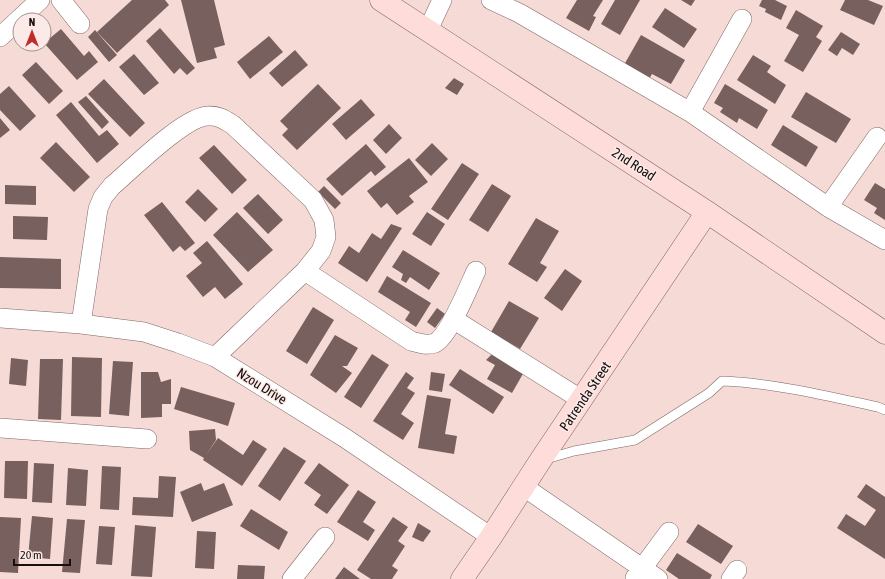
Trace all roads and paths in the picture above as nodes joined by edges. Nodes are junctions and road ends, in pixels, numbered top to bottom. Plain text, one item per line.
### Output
1 (40, 0) edge
2 (61, 0) edge
3 (381, 0) edge
4 (442, 0) edge
5 (491, 0) edge
6 (742, 19) dead end
7 (80, 24) dead end
8 (428, 30) junction
9 (0, 37) edge
10 (690, 112) junction
11 (877, 137) dead end
12 (828, 207) junction
13 (707, 212) junction
14 (885, 240) edge
15 (306, 271) junction
16 (476, 271) dead end
17 (0, 318) edge
18 (453, 319) junction
19 (81, 324) junction
20 (885, 333) edge
21 (215, 357) junction
22 (582, 400) junction
23 (885, 410) edge
24 (0, 428) edge
25 (147, 439) dead end
26 (540, 461) junction
27 (524, 487) junction
28 (669, 532) dead end
29 (325, 537) dead end
30 (491, 537) junction
31 (638, 574) edge
32 (292, 579) edge
33 (462, 579) edge
34 (658, 579) edge

1 - 9 street
2 - 7 street
3 - 8 street, 2nd Road
4 - 8 street
5 - 10 street
6 - 10 street
8 - 13 street, 2nd Road
10 - 12 street
11 - 12 street
12 - 14 street
13 - 20 street, 2nd Road
13 - 22 street, Patrenda Street
15 - 18 street
15 - 19 street
15 - 21 street
16 - 18 street
17 - 19 street, Nzou Drive
18 - 22 street
19 - 21 street, Nzou Drive
21 - 30 street, Nzou Drive
22 - 26 street, Patrenda Street
23 - 26 lane
24 - 25 street
26 - 27 street, Patrenda Street
27 - 30 street, Patrenda Street
27 - 31 street
28 - 31 street
29 - 32 street
30 - 33 street, Patrenda Street
31 - 34 street

